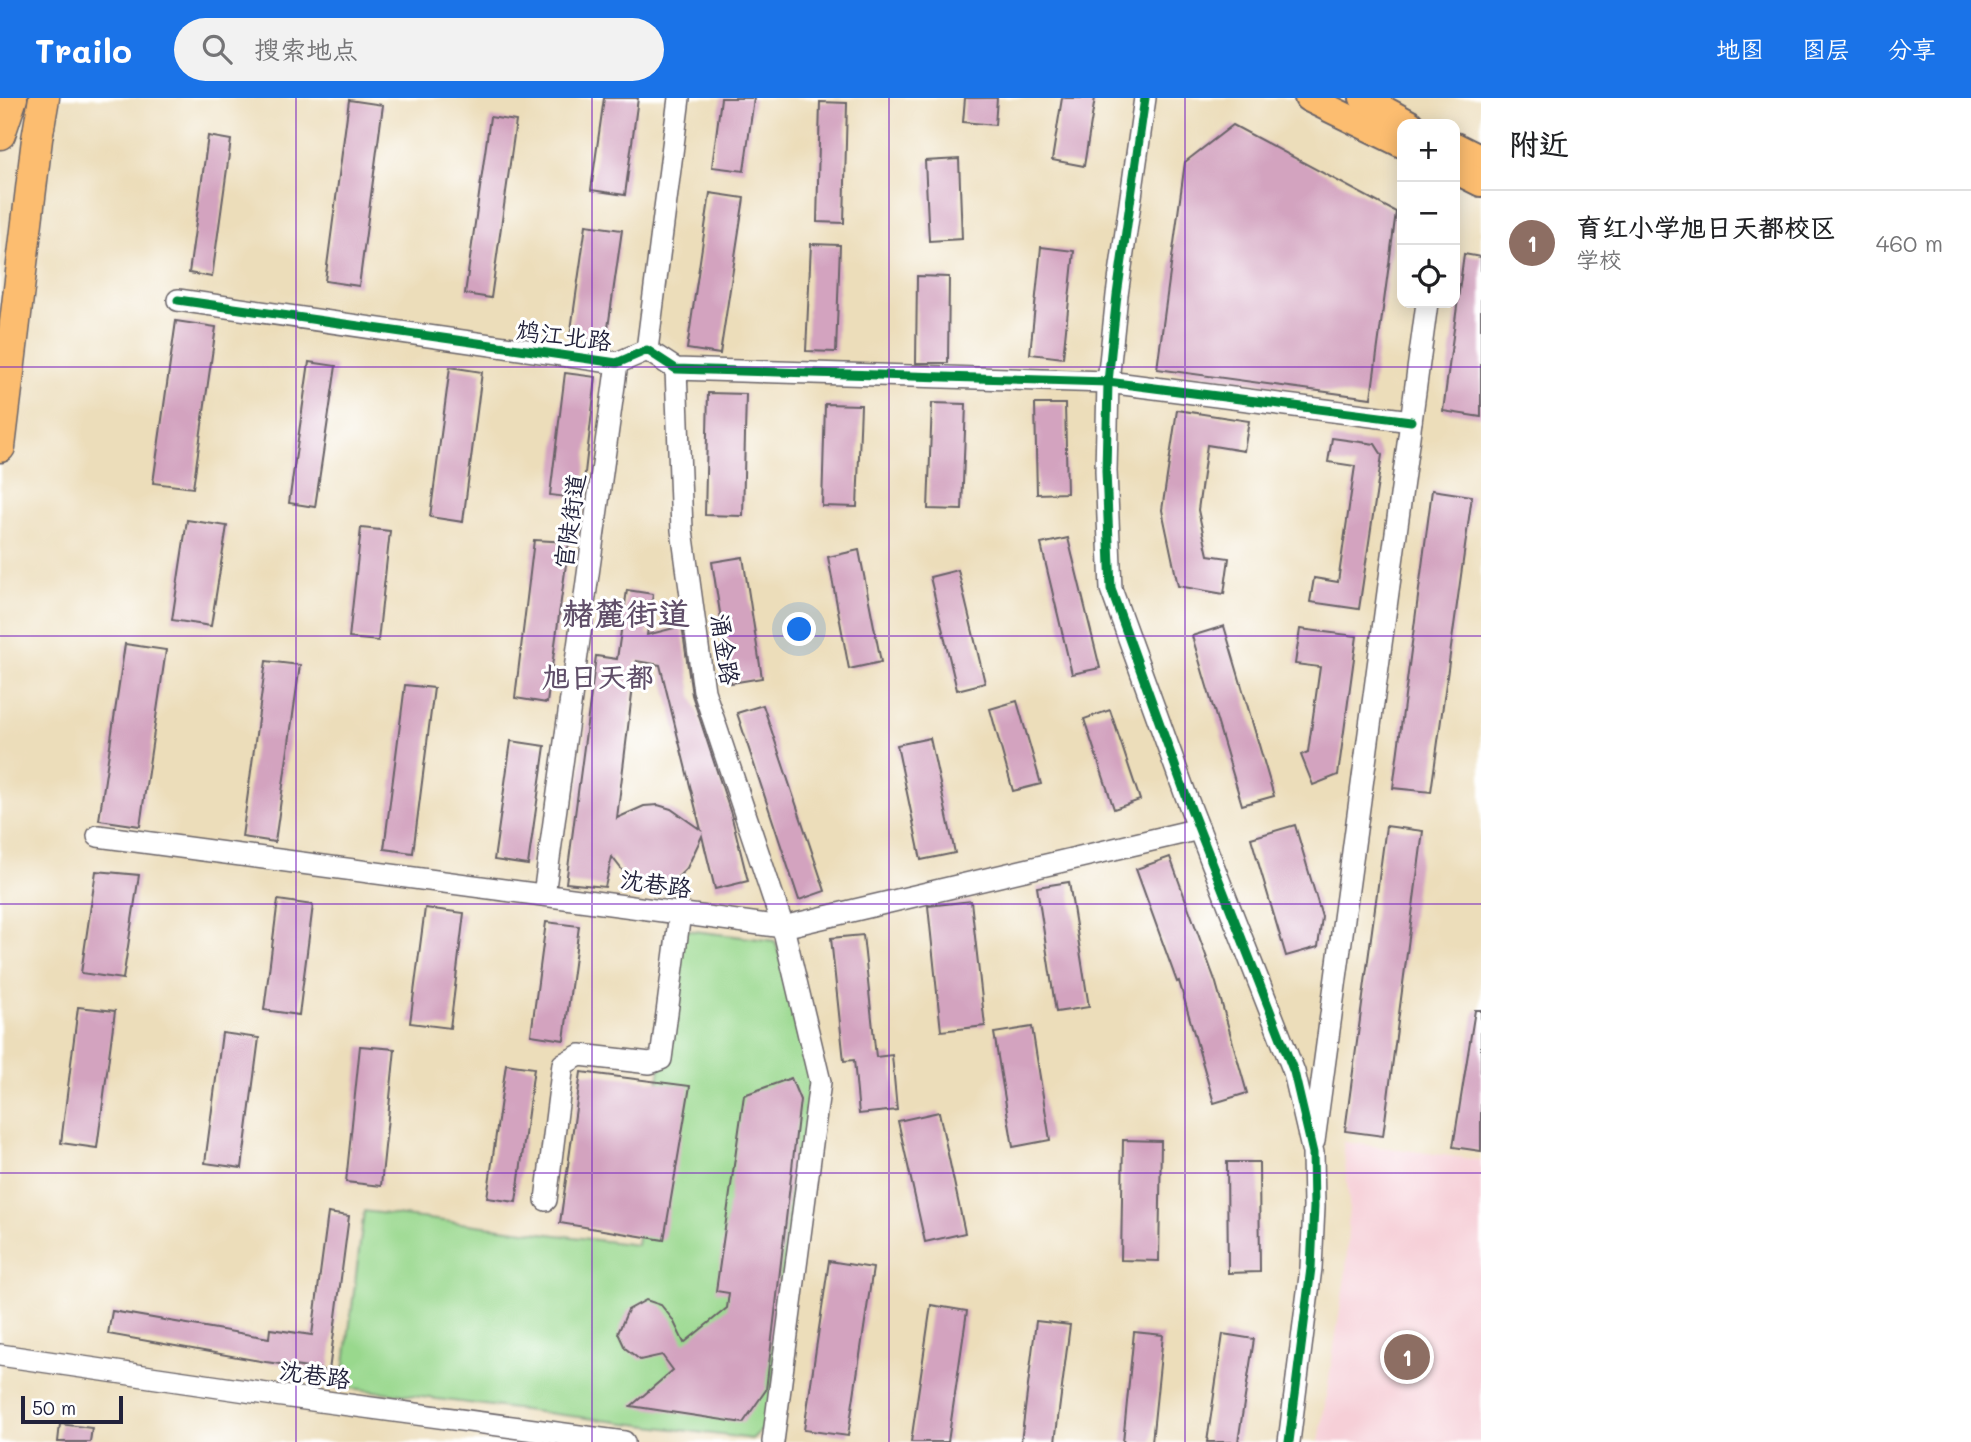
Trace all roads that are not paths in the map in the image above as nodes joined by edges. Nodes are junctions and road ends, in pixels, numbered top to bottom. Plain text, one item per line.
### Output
1 (12, 98) edge
2 (44, 98) edge
3 (679, 98) edge
4 (1145, 98) edge
5 (1308, 98) edge
6 (1363, 98) edge
7 (1401, 119) edge
8 (0, 134) edge
9 (1397, 142) edge
10 (1460, 148) edge
11 (1481, 159) edge
12 (1460, 172) edge
13 (1481, 183) edge
14 (178, 300) dead end
15 (1426, 308) edge
16 (648, 351) junction
17 (617, 363) junction
18 (676, 369) junction
19 (1108, 382) junction
20 (1411, 421) junction
21 (0, 447) edge
22 (1199, 829) junction
23 (97, 836) dead end
24 (544, 895) junction
25 (680, 913) junction
26 (783, 927) junction
27 (1313, 1153) junction
28 (546, 1200) dead end
29 (0, 1355) edge
30 (624, 1442) edge
31 (773, 1442) edge
32 (1289, 1442) edge

1 - 8 highway
2 - 21 highway
3 - 16 street
4 - 19 street
5 - 9 main road
6 - 7 main road
10 - 11 main road
12 - 13 main road
14 - 17 street, 鸩江北路
15 - 20 street
16 - 17 street, 鸩江北路
16 - 18 street
17 - 24 street, 官陡街道
18 - 19 street
18 - 26 street, 涌金路
19 - 20 street
19 - 22 street
20 - 27 street
22 - 26 street, 沈巷路
22 - 27 street
23 - 24 street, 沈巷路
24 - 25 street, 沈巷路
25 - 26 street, 沈巷路
25 - 28 street
26 - 31 street, 涌金路
27 - 32 street
29 - 30 street, 沈巷路

